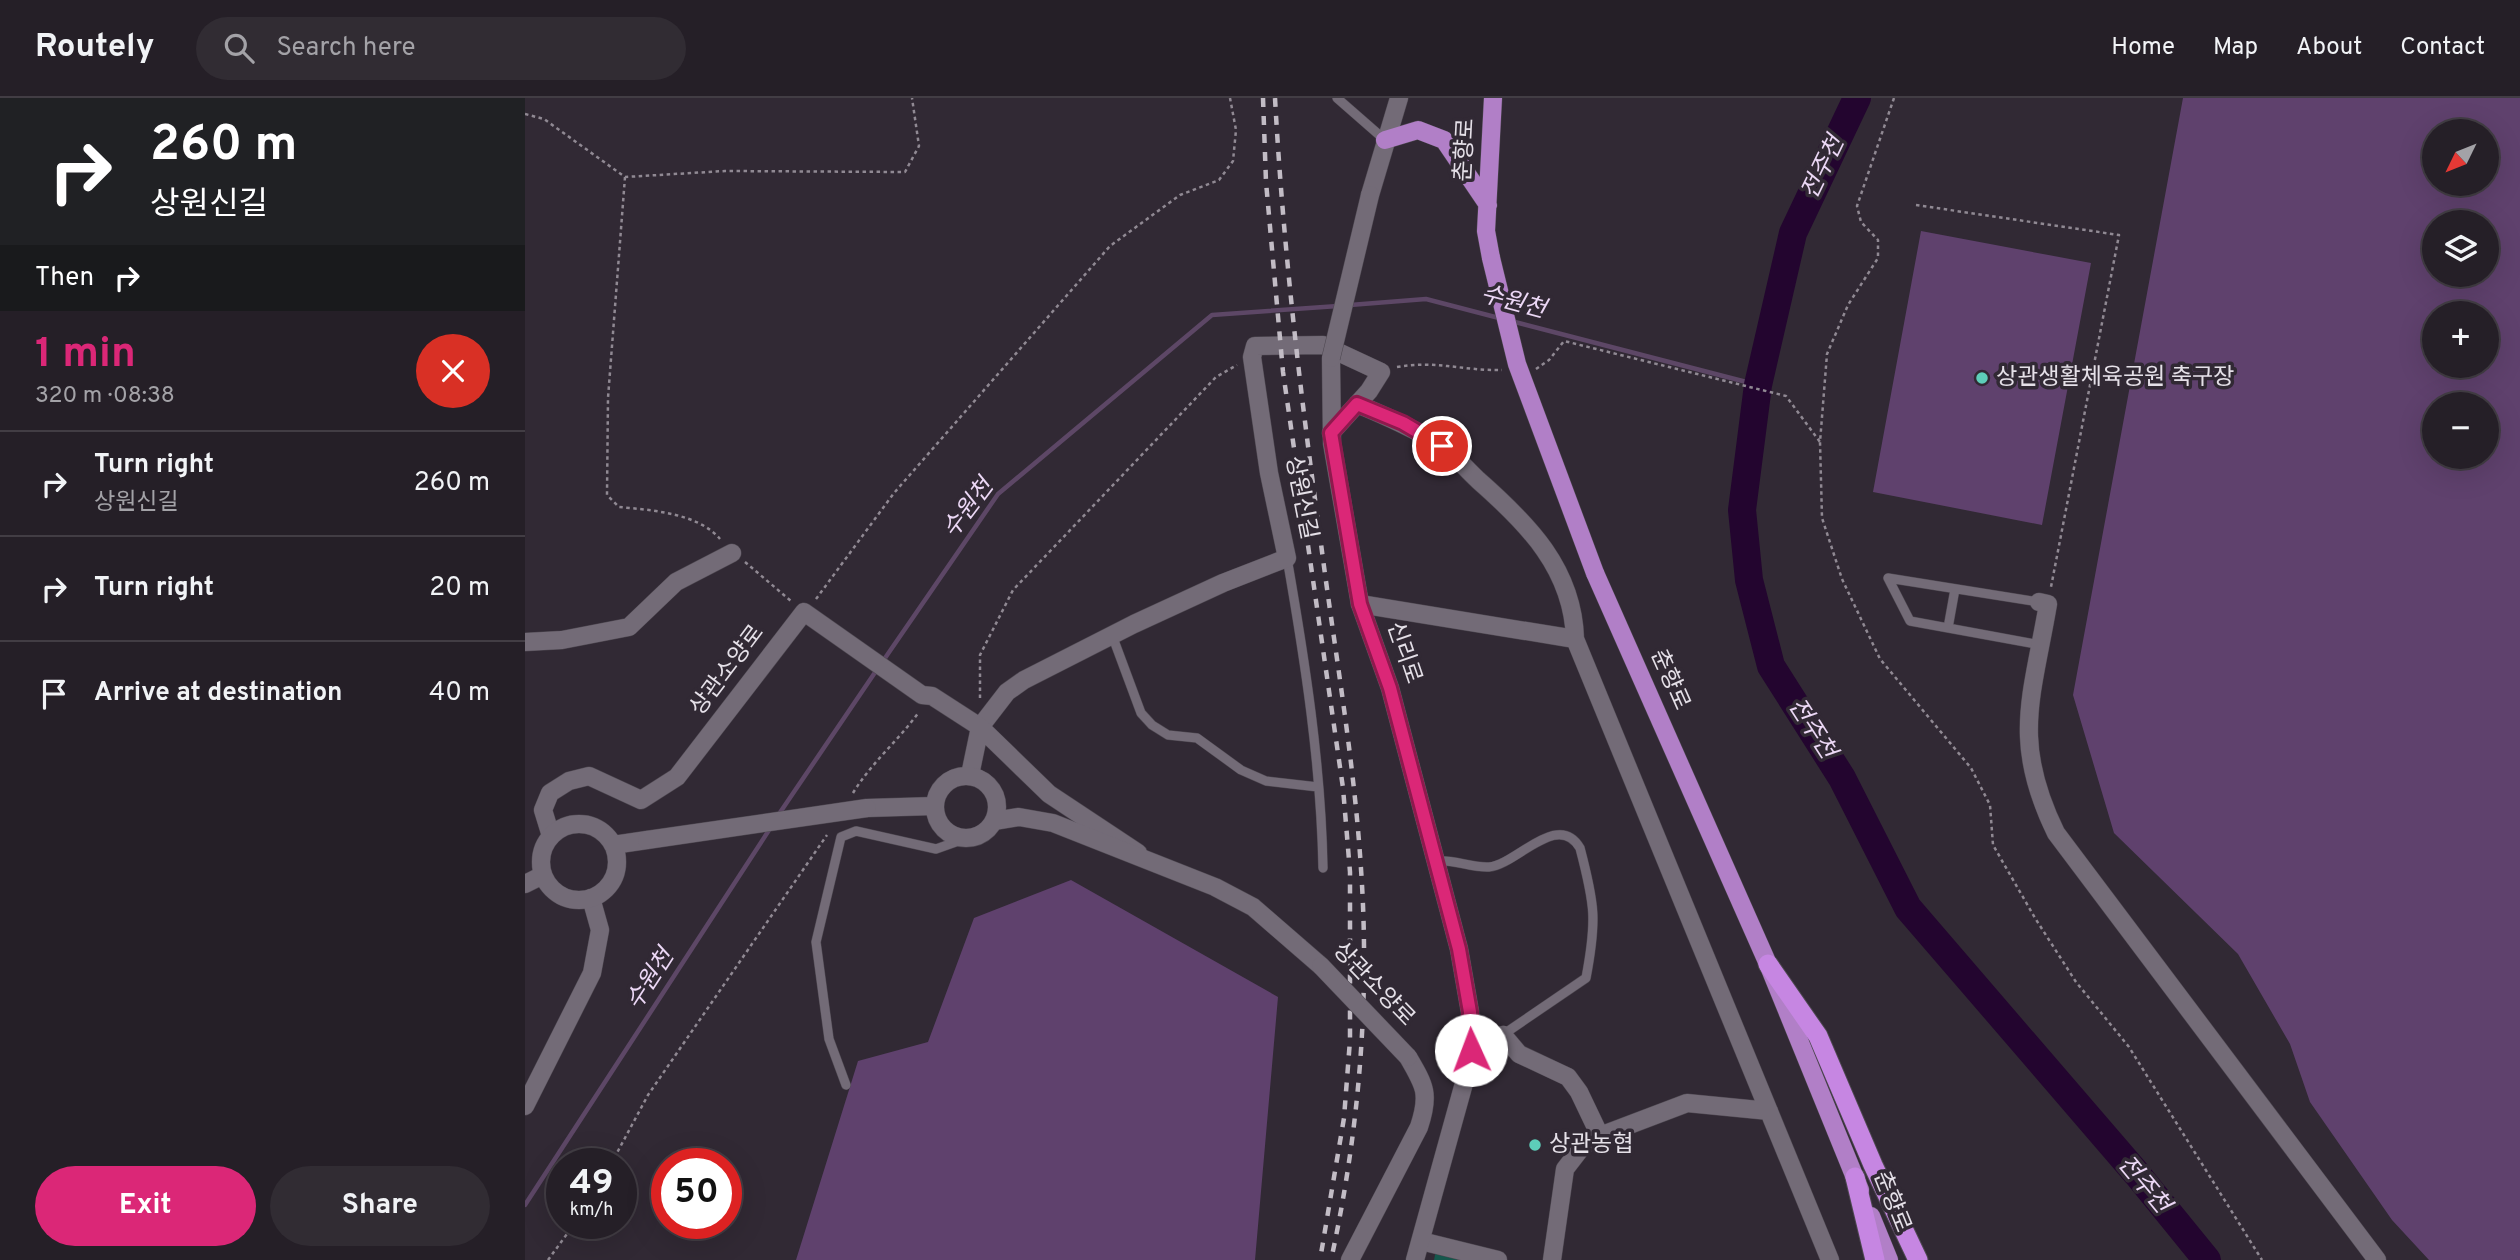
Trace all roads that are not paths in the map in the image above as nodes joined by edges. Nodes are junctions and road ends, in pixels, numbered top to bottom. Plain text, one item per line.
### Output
1 (1337, 98) edge
2 (1399, 98) edge
3 (1493, 98) edge
4 (1385, 140) junction
5 (1487, 205) junction
6 (1357, 404) junction
7 (1331, 433) junction
8 (732, 554) road end
9 (1287, 558) junction
10 (1955, 589) junction
11 (2043, 603) joint
12 (1360, 604) junction
13 (1948, 628) junction
14 (1111, 635) junction
15 (1575, 639) junction
16 (525, 642) edge
17 (2041, 645) junction
18 (980, 727) junction
19 (969, 775) junction
20 (1318, 787) junction
21 (934, 806) junction
22 (994, 821) junction
23 (551, 836) junction
24 (967, 838) junction
25 (613, 845) junction
26 (1144, 858) junction
27 (1435, 860) junction
28 (1323, 868) dead end
29 (543, 875) junction
30 (525, 884) edge
31 (591, 898) junction
32 (1767, 964) junction
33 (1500, 1037) junction
34 (1471, 1050) junction
35 (846, 1085) dead end
36 (525, 1106) edge
37 (1769, 1111) junction
38 (1599, 1136) junction
39 (1855, 1177) junction
40 (1421, 1241) junction
41 (1350, 1260) edge
42 (1415, 1260) edge
43 (1498, 1260) edge
44 (1552, 1260) edge
45 (1828, 1260) edge
46 (1875, 1260) edge
47 (1889, 1260) edge
48 (1918, 1260) edge
49 (2377, 1260) edge

1 - 4 lane
2 - 4 street, 신리로
3 - 5 main road, 춘향로
4 - 5 main road
4 - 7 street, 신리로, bridge
5 - 32 main road, 춘향로, bridge
6 - 7 street, 상원신길
6 - 9 street, 상원신길
6 - 15 street
7 - 12 street, 신리로
8 - 16 street
9 - 14 street, 상원신길
9 - 20 lane
10 - 11 lane
10 - 13 lane
10 - 13 lane
11 - 17 street
12 - 15 street
12 - 27 street, 신리로
13 - 17 lane
14 - 18 street, 상원신길
14 - 20 lane
15 - 37 street
17 - 49 street
18 - 19 street
18 - 23 street, 상관소양로
18 - 26 street, 상관소양로
19 - 21 street
19 - 22 street
20 - 28 lane
21 - 24 street
21 - 25 street, bridge
22 - 24 street, 상관소양로
22 - 26 street, 상관소양로
23 - 25 street
23 - 29 street, 상관소양로
24 - 35 lane
25 - 31 street
26 - 41 street, 상관소양로, bridge
27 - 33 lane
27 - 34 street, 신리로
29 - 30 street
29 - 31 street
31 - 36 street
32 - 39 main road, 춘향로
32 - 48 highway
33 - 34 street
33 - 38 street
34 - 40 street, 신리로
37 - 38 street
37 - 45 street
38 - 44 street
39 - 46 highway
39 - 47 main road, 춘향로
40 - 42 street, 신리로
40 - 43 street

